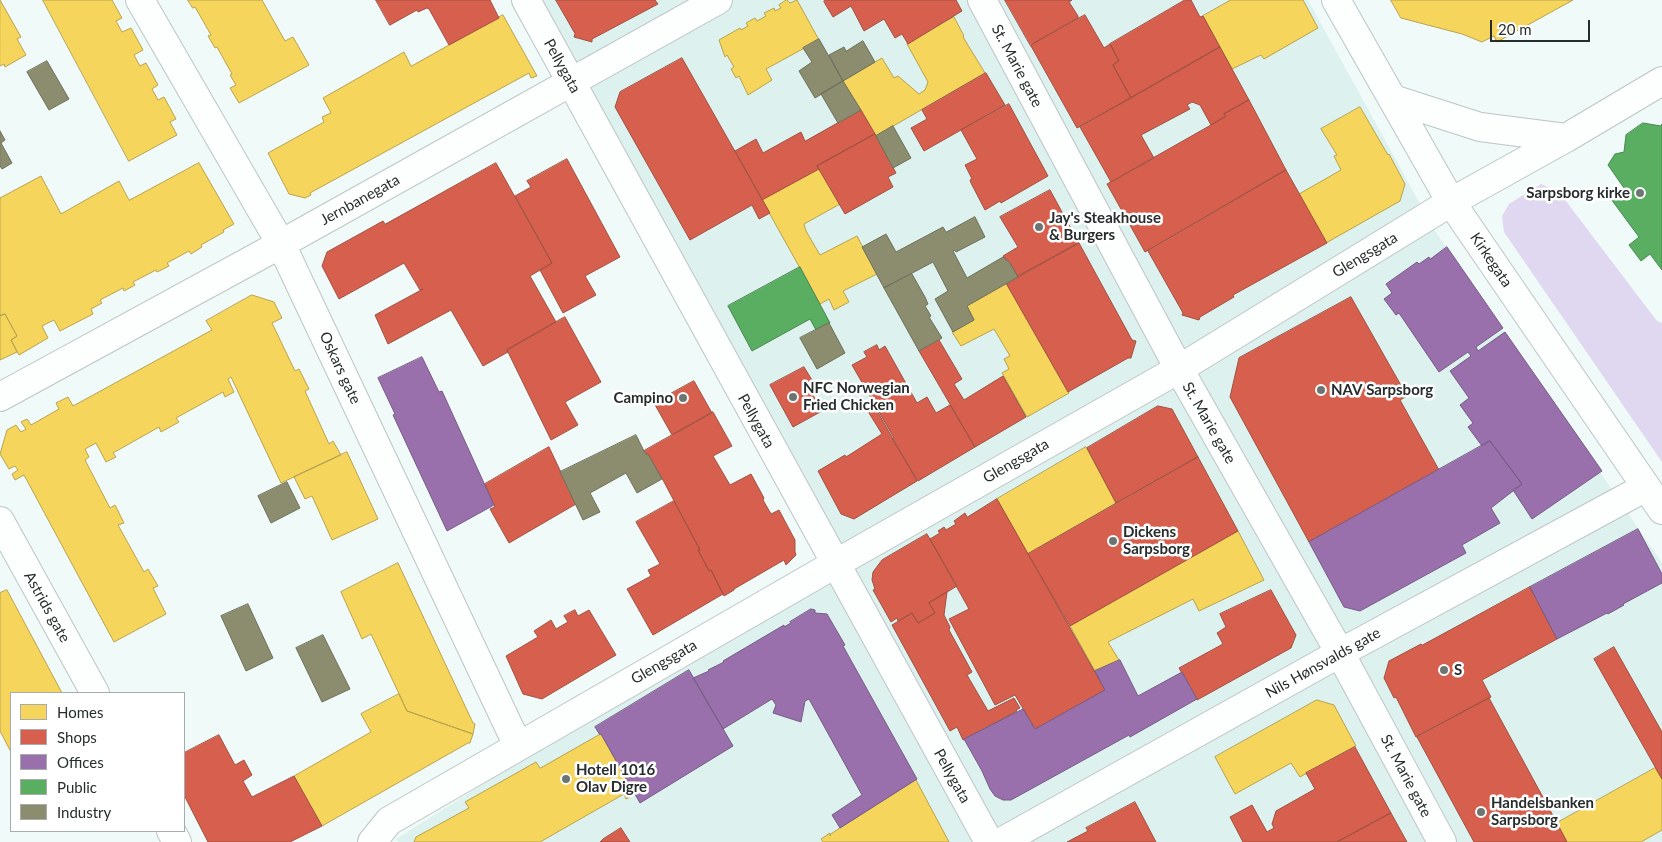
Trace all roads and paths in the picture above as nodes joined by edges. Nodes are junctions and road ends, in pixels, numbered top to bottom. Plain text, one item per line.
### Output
1 (140, 0) edge
2 (526, 0) edge
3 (718, 0) edge
4 (982, 0) edge
5 (1336, 0) edge
6 (1662, 81) edge
7 (570, 83) junction
8 (1393, 100) junction
9 (1566, 138) junction
10 (1452, 202) junction
11 (282, 244) junction
12 (1179, 369) junction
13 (0, 397) edge
14 (1646, 487) junction
15 (1662, 510) edge
16 (0, 521) edge
17 (834, 564) junction
18 (1340, 654) junction
19 (94, 692) edge
20 (518, 746) junction
21 (372, 842) edge
22 (989, 842) edge
23 (1001, 842) edge
24 (1442, 842) edge

1 - 11 street, Oskars gate
2 - 7 street, Pellygata
3 - 7 street, Jernbanegata
4 - 12 street, St. Marie gate
5 - 8 street, Kirkegata
6 - 9 street, Glengsgata
7 - 11 street, Jernbanegata
7 - 17 street, Pellygata
8 - 9 street
8 - 10 street, Kirkegata
9 - 10 street, Glengsgata
10 - 12 street, Glengsgata
10 - 14 street, Kirkegata
11 - 13 street, Jernbanegata
11 - 20 street, Oskars gate
12 - 17 street, Glengsgata
12 - 18 street, St. Marie gate
14 - 15 street, Kirkegata
14 - 18 street, Nils Hønsvalds gate
16 - 19 street, Astrids gate
17 - 20 street, Glengsgata
17 - 22 street, Pellygata
18 - 23 street, Nils Hønsvalds gate
18 - 24 street, St. Marie gate
20 - 21 street, Glengsgata

